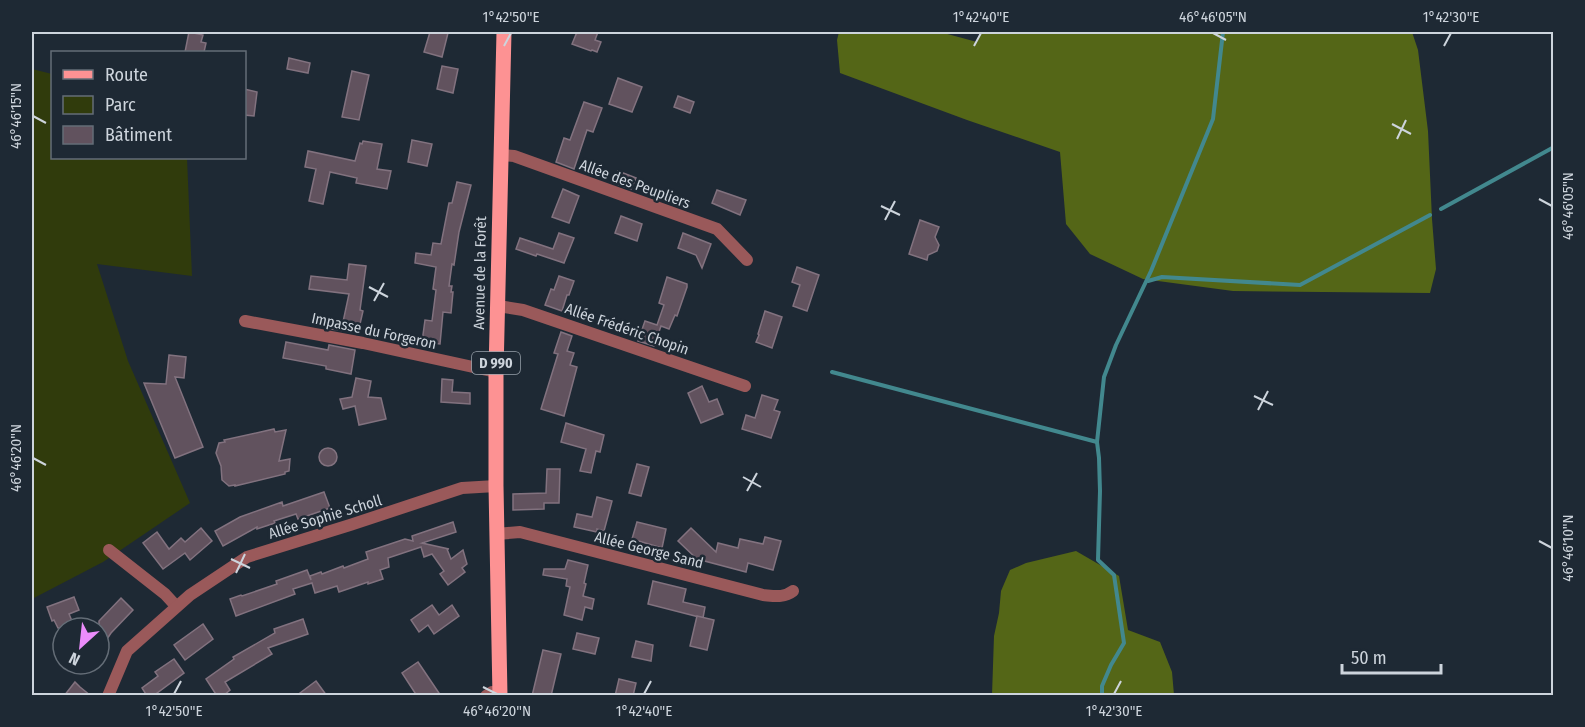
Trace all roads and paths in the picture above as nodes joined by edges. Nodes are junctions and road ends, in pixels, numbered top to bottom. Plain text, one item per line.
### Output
1 (504, 32) edge
2 (502, 155) junction
3 (747, 260) dead end
4 (498, 306) junction
5 (245, 321) dead end
6 (496, 372) junction
7 (745, 386) dead end
8 (496, 486) junction
9 (497, 534) junction
10 (109, 550) dead end
11 (793, 591) dead end
12 (176, 606) junction
13 (495, 694) edge
14 (108, 696) edge

1 - 2 main road, Avenue de la Forêt / D 990
2 - 3 street, Allée des Peupliers
2 - 4 main road, Avenue de la Forêt / D 990
4 - 6 main road, Avenue de la Forêt / D 990
4 - 7 street, Allée Frédéric Chopin
5 - 6 street, Impasse du Forgeron
6 - 8 main road, Avenue de la Forêt / D 990
8 - 9 main road, Avenue de la Forêt / D 990
8 - 12 street, Allée Sophie Scholl
9 - 11 street, Allée George Sand
9 - 13 main road, Avenue de la Forêt / D 990
10 - 12 street
12 - 14 street, Allée Sophie Scholl

